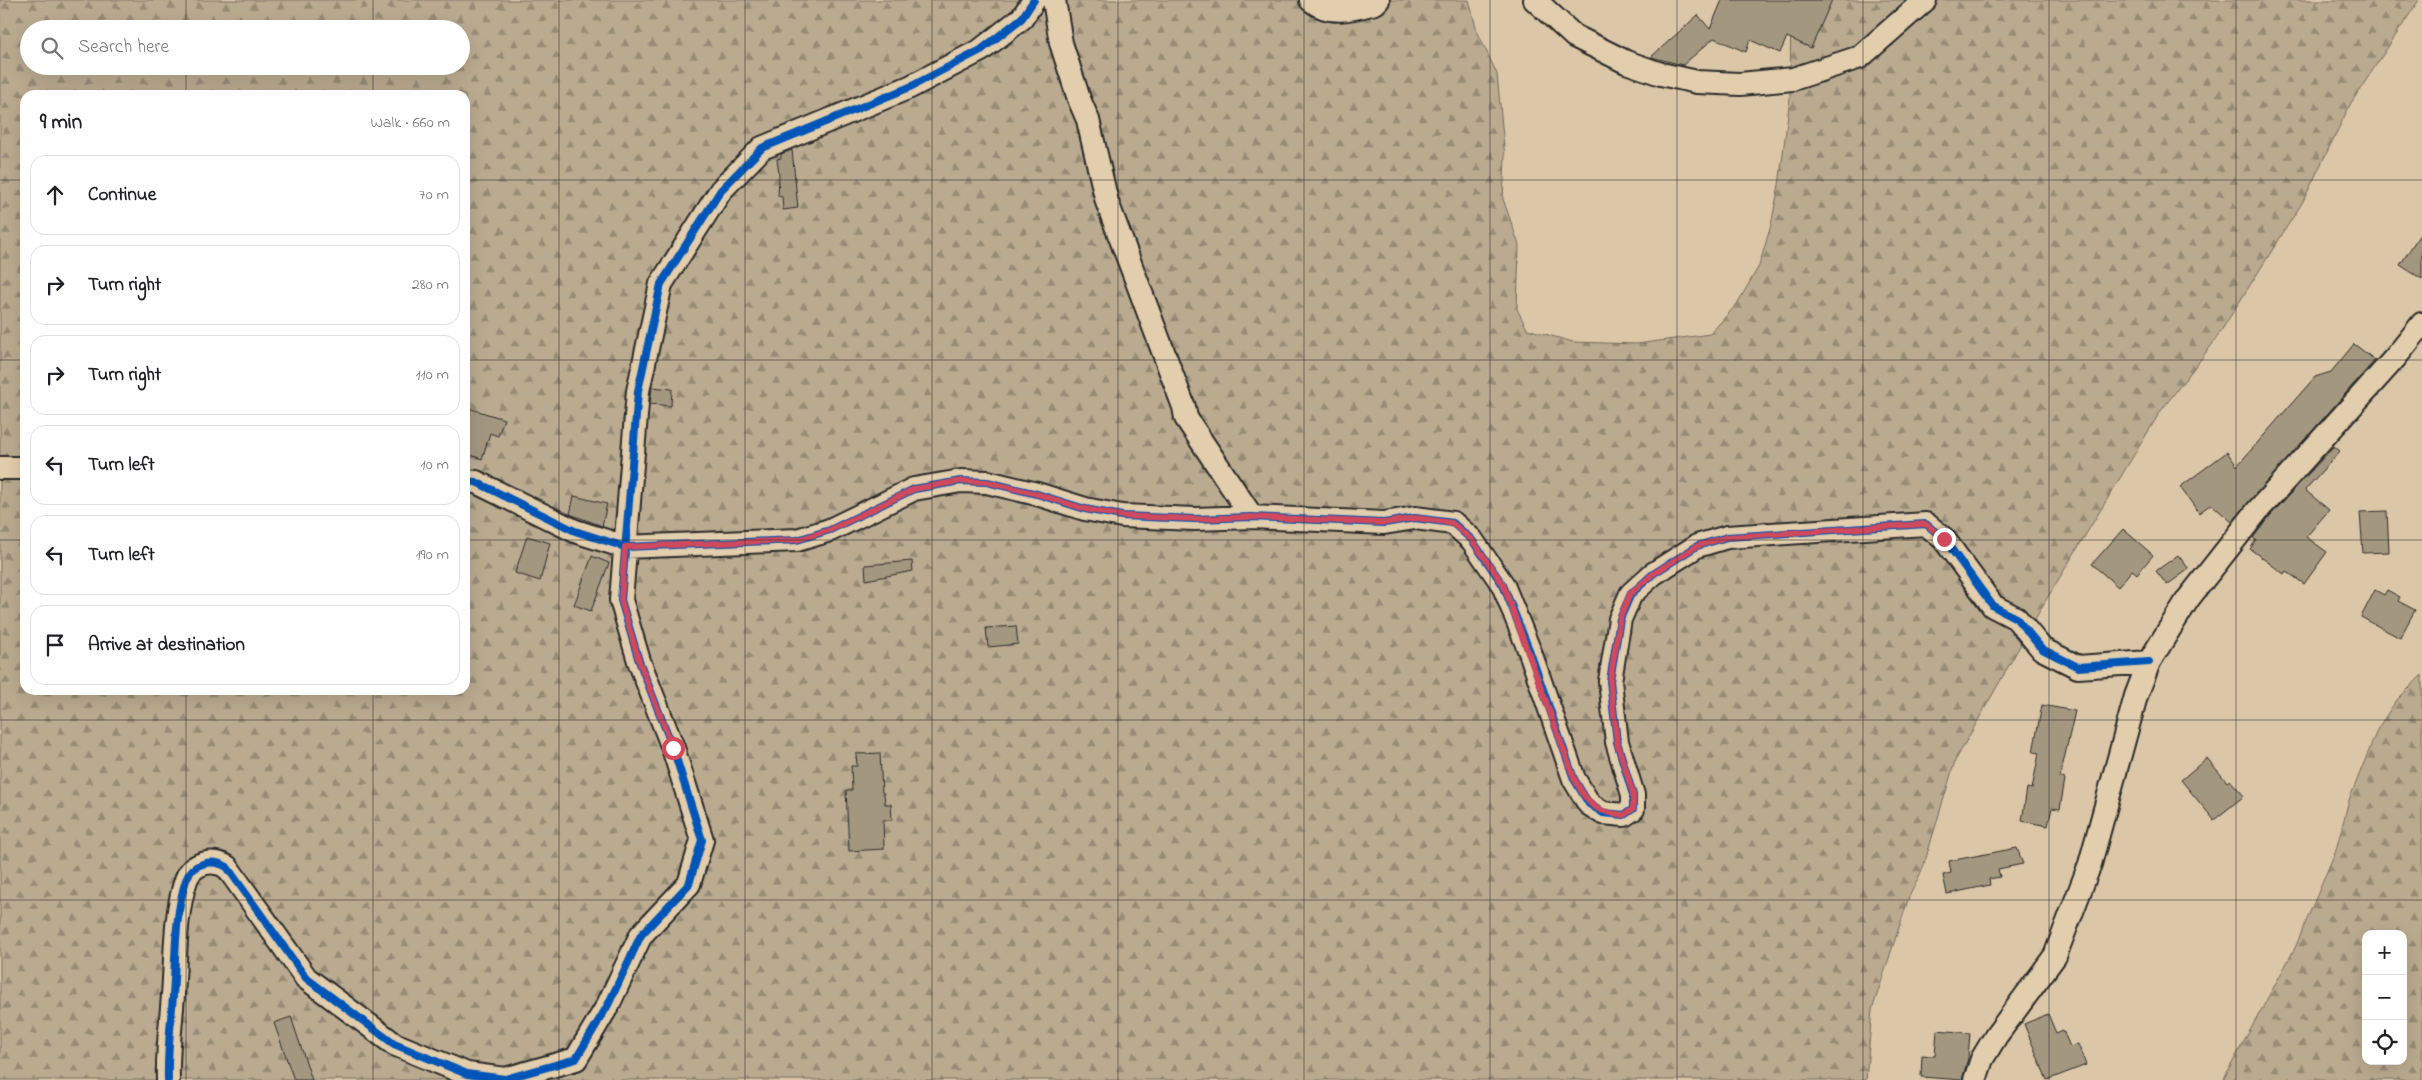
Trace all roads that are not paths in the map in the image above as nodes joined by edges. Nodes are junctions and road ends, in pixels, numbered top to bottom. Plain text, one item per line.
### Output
1 (1034, 0) edge
2 (1054, 0) edge
3 (1311, 0) edge
4 (1378, 0) edge
5 (1535, 0) edge
6 (1925, 0) edge
7 (2422, 324) edge
8 (0, 468) edge
9 (20, 468) edge
10 (470, 481) edge
11 (1252, 517) junction
12 (625, 547) junction
13 (2149, 662) junction
14 (467, 1077) edge
15 (168, 1080) edge
16 (1975, 1080) edge

1 - 12 street
2 - 11 street
3 - 4 street
5 - 6 street
7 - 13 street
8 - 9 street
10 - 12 street
11 - 12 street
11 - 13 street
12 - 14 street
13 - 16 street
14 - 15 street

